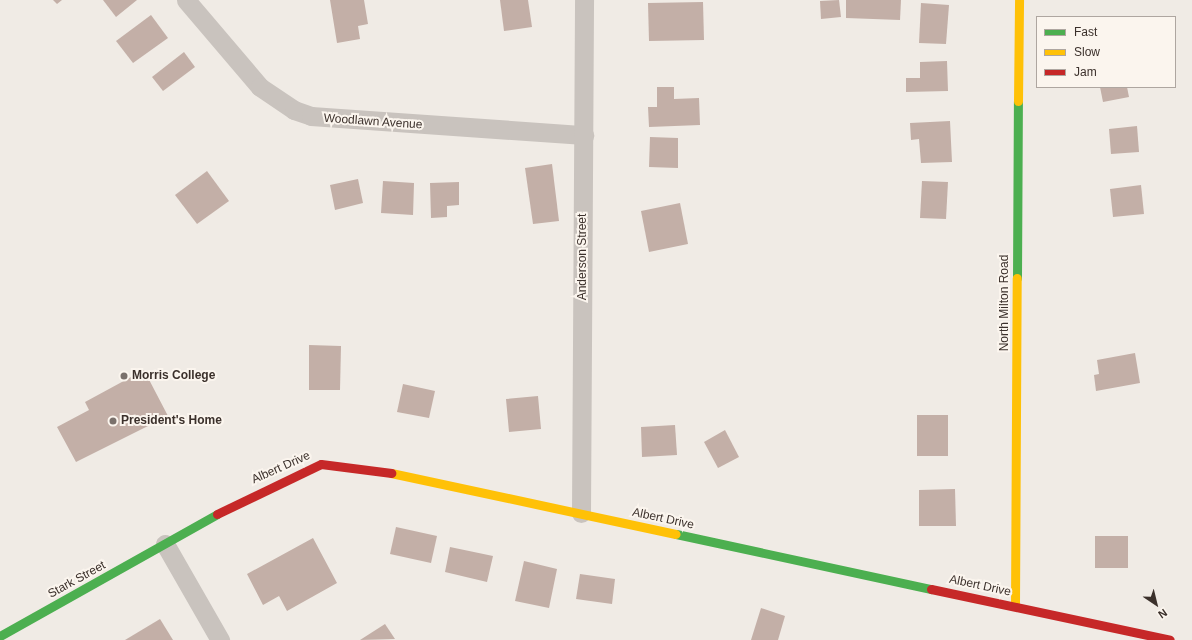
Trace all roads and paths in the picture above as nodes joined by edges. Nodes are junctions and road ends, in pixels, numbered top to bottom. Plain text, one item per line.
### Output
1 (186, 0) edge
2 (204, 0) edge
3 (584, 0) edge
4 (1019, 0) edge
5 (204, 22) junction
6 (584, 135) junction
7 (581, 513) junction
8 (165, 544) junction
9 (1015, 606) junction
10 (0, 636) edge
11 (220, 640) edge
12 (1170, 640) edge

1 - 5 street, Woodlawn Avenue
2 - 5 street
3 - 6 street, Anderson Street
4 - 9 street, North Milton Road
5 - 6 street, Woodlawn Avenue
6 - 7 street, Anderson Street
7 - 8 street, Albert Drive
7 - 9 street, Albert Drive
8 - 10 street, Stark Street
8 - 11 street
9 - 12 street, Albert Drive

